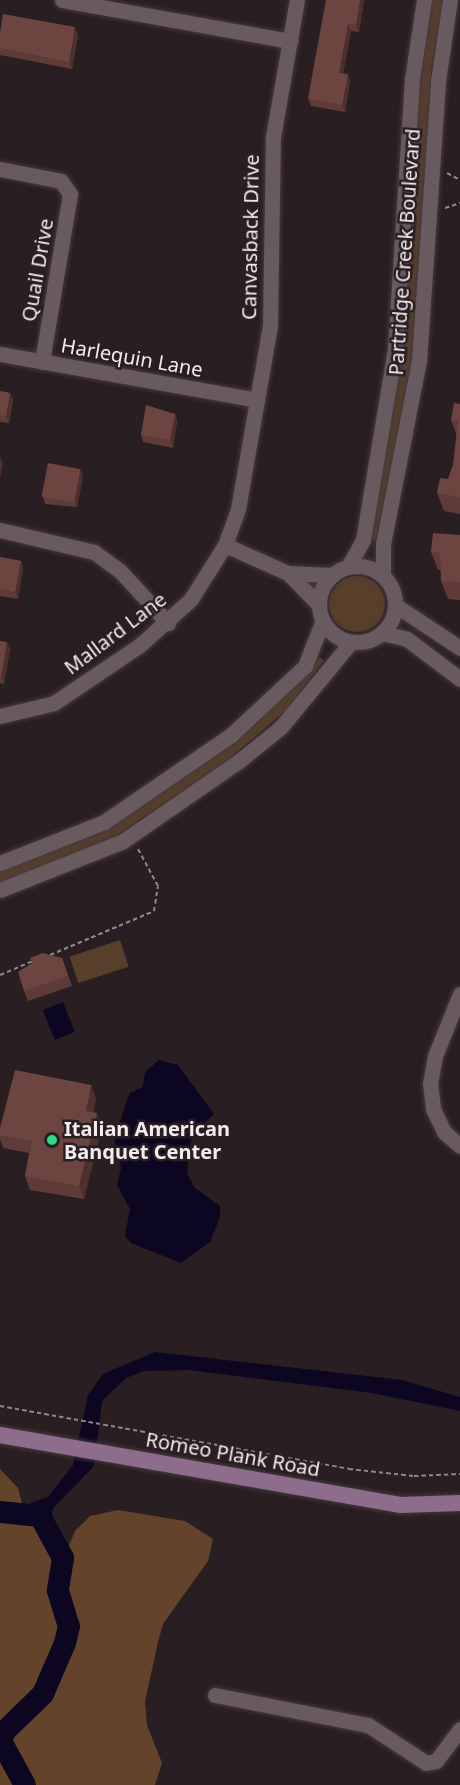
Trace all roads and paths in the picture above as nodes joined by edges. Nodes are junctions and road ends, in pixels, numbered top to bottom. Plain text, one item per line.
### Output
1 (62, 0) edge
2 (297, 0) edge
3 (424, 0) edge
4 (450, 0) edge
5 (121, 5) edge
6 (290, 41) junction
7 (0, 169) edge
8 (447, 173) dead end
9 (460, 180) edge
10 (460, 202) edge
11 (445, 208) dead end
12 (0, 354) edge
13 (42, 362) junction
14 (257, 400) junction
15 (0, 530) edge
16 (225, 545) junction
17 (348, 567) junction
18 (288, 573) junction
19 (333, 575) junction
20 (383, 576) junction
21 (395, 605) junction
22 (321, 612) junction
23 (168, 623) junction
24 (382, 633) junction
25 (351, 642) junction
26 (460, 648) edge
27 (460, 679) edge
28 (0, 716) edge
29 (138, 849) dead end
30 (0, 863) edge
31 (0, 890) edge
32 (47, 956) edge
33 (36, 960) edge
34 (0, 975) edge
35 (460, 994) edge
36 (460, 1146) edge
37 (0, 1406) edge
38 (0, 1435) edge
39 (460, 1474) edge
40 (460, 1503) edge
41 (215, 1695) dead end
42 (460, 1729) edge

1 - 5 street
2 - 6 street, Canvasback Drive
3 - 17 street, Partridge Creek Boulevard
4 - 20 street, Partridge Creek Boulevard
5 - 6 street
6 - 14 street, Canvasback Drive
7 - 13 street, Quail Drive
8 - 9 path
10 - 11 path
12 - 13 street, Harlequin Lane
13 - 14 street, Harlequin Lane
14 - 16 street, Canvasback Drive
15 - 23 street
16 - 18 street
16 - 23 street, Mallard Lane
17 - 19 street
17 - 20 street
18 - 19 street
18 - 22 street
19 - 22 street
20 - 21 street
21 - 24 street
21 - 26 street
22 - 25 street
22 - 30 street
23 - 28 street, Mallard Lane
24 - 25 street
24 - 27 street
25 - 31 street
29 - 32 path
33 - 34 path
35 - 36 street
37 - 39 path
38 - 40 main road, Romeo Plank Road
41 - 42 street

